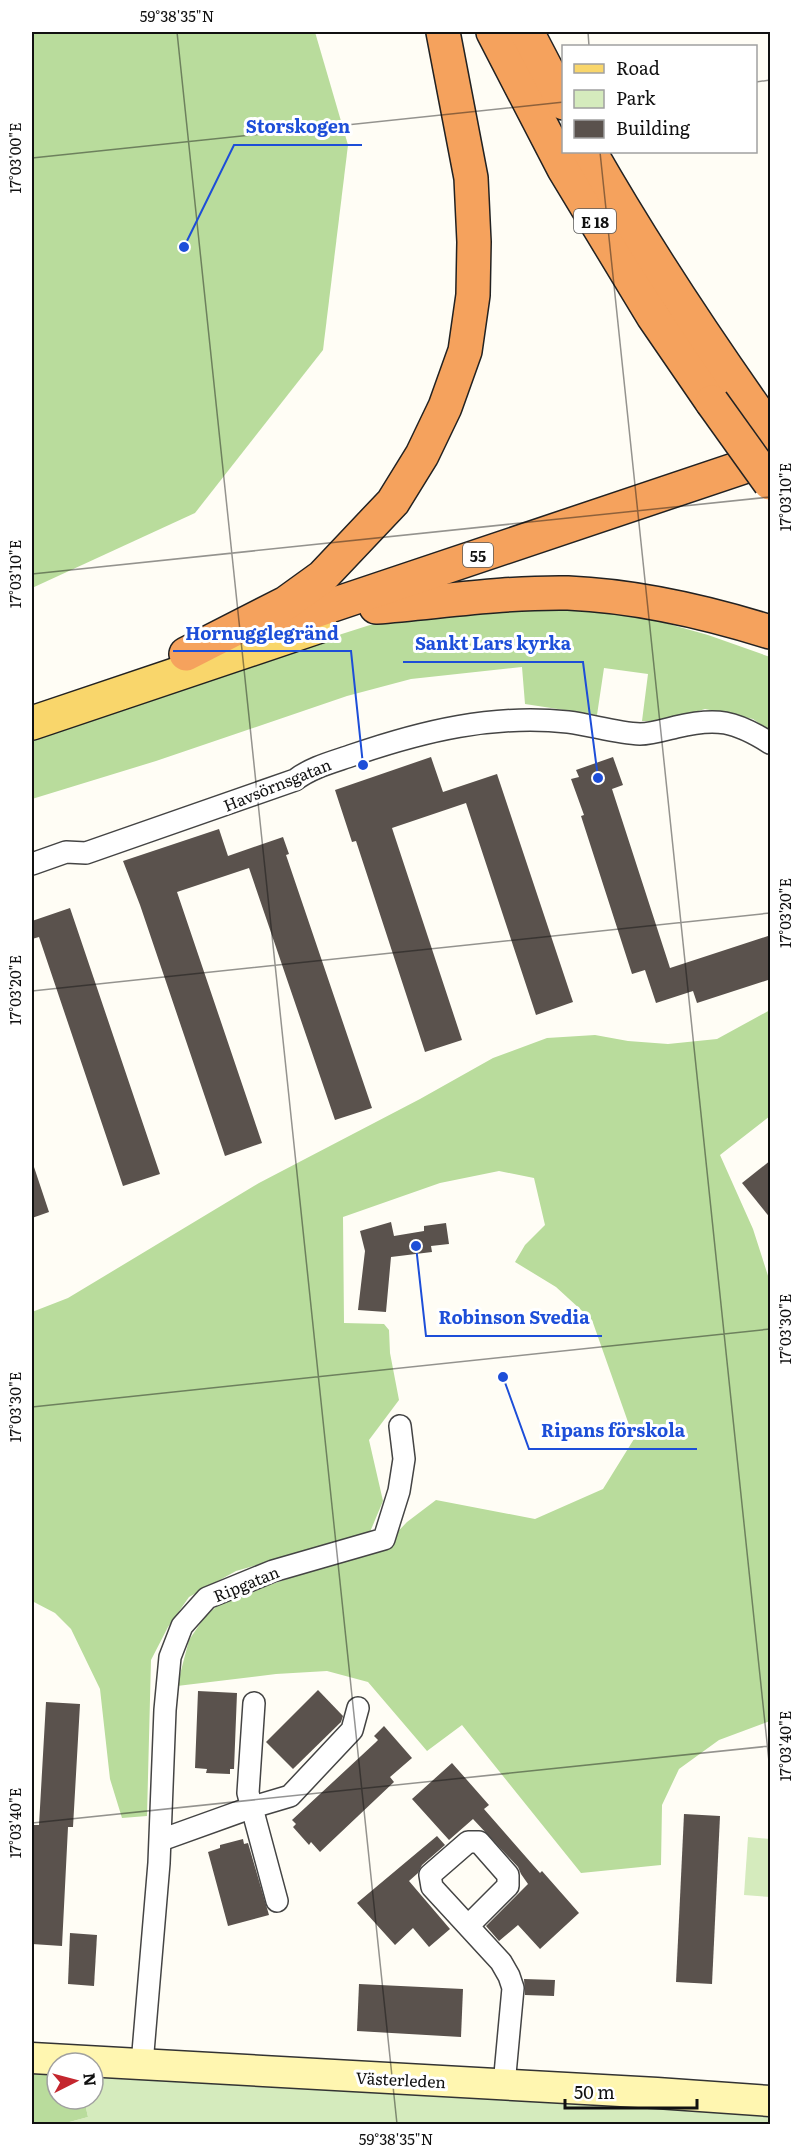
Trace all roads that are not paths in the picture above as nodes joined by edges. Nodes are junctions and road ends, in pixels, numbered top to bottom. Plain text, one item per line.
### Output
1 (443, 32) edge
2 (493, 32) edge
3 (527, 32) edge
4 (562, 99) edge
5 (591, 153) edge
6 (725, 393) junction
7 (771, 430) edge
8 (771, 458) edge
9 (771, 475) edge
10 (771, 483) edge
11 (376, 607) junction
12 (771, 633) edge
13 (186, 654) junction
14 (32, 707) edge
15 (32, 723) edge
16 (771, 743) edge
17 (32, 864) edge
18 (400, 1426) dead end
19 (254, 1703) dead end
20 (358, 1708) dead end
21 (253, 1807) junction
22 (161, 1840) junction
23 (277, 1901) dead end
24 (468, 1926) dead end
25 (32, 2041) edge
26 (143, 2055) junction
27 (32, 2058) edge
28 (505, 2076) junction
29 (771, 2083) edge
30 (771, 2101) edge

1 - 13 highway
2 - 6 highway, E 18
3 - 4 highway
5 - 6 highway, E 18
6 - 7 highway, E 18
6 - 10 highway, E 18, bridge
8 - 13 highway, 55
9 - 11 highway
11 - 12 highway
11 - 15 main road
13 - 14 main road, 55
16 - 17 street, Havsörnsgatan
18 - 22 street, Ripgatan
19 - 21 street
20 - 21 street
21 - 22 street
21 - 23 street
22 - 26 street, Ripgatan
24 - 28 street
25 - 26 street, Västerleden
26 - 27 street, Västerleden
26 - 28 street, Västerleden
28 - 29 street, Västerleden
28 - 30 street, Västerleden

